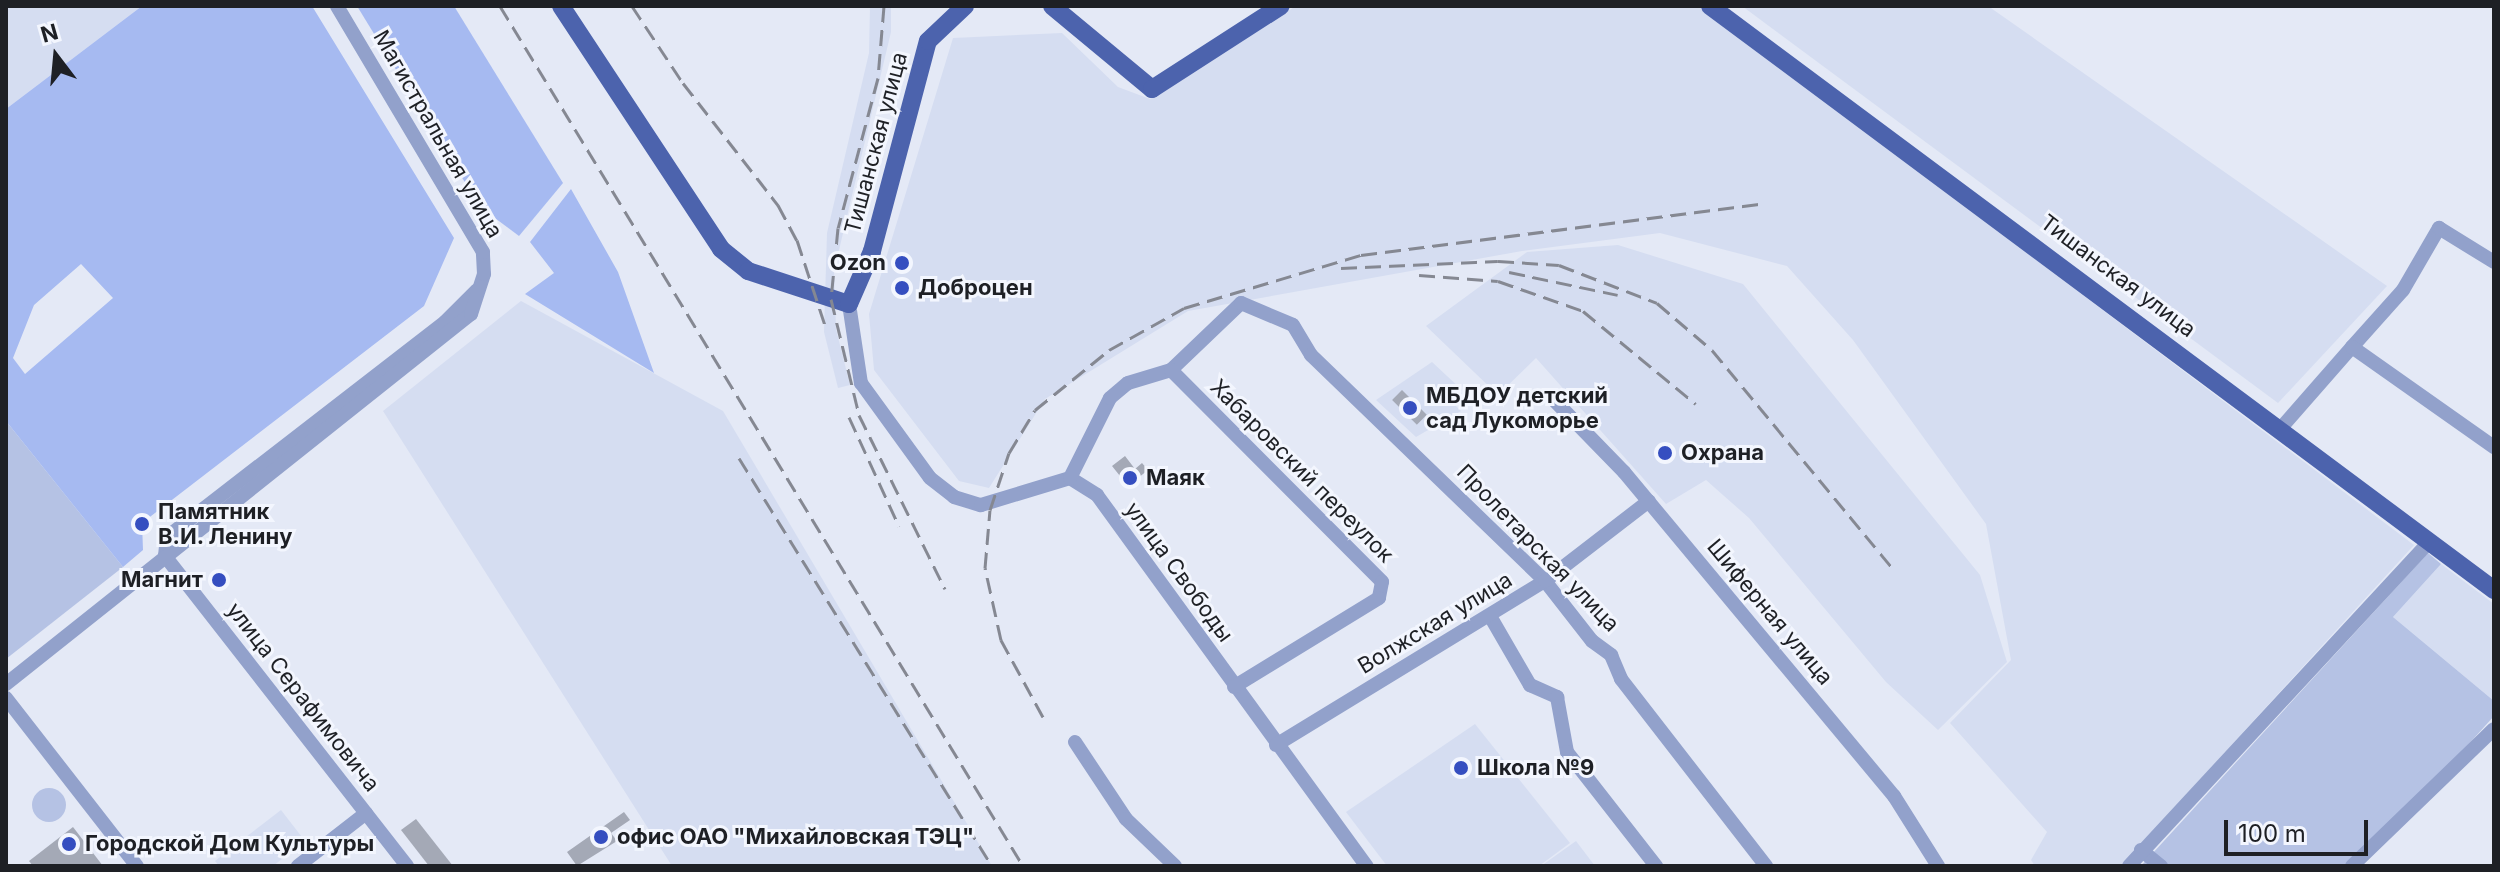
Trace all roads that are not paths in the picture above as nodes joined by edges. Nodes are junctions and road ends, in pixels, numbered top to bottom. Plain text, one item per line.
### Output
1 (337, 6) edge
2 (561, 6) edge
3 (965, 6) edge
4 (1052, 6) edge
5 (1281, 6) edge
6 (1710, 6) edge
7 (2494, 262) edge
8 (849, 304) junction
9 (2352, 347) junction
10 (1171, 370) junction
11 (1553, 399) dead end
12 (2281, 428) junction
13 (2494, 447) edge
14 (1070, 478) junction
15 (1649, 501) junction
16 (2430, 541) junction
17 (165, 556) junction
18 (1545, 581) junction
19 (2494, 590) edge
20 (1490, 616) junction
21 (6, 684) edge
22 (1234, 687) junction
23 (6, 698) edge
24 (2494, 729) edge
25 (1075, 742) dead end
26 (1276, 745) junction
27 (366, 813) junction
28 (2141, 850) junction
29 (137, 866) edge
30 (298, 866) edge
31 (407, 866) edge
32 (1175, 866) edge
33 (1367, 866) edge
34 (1656, 866) edge
35 (1766, 866) edge
36 (1938, 866) edge
37 (2129, 866) edge
38 (2161, 866) edge
39 (2352, 866) edge

1 - 17 street, Магистральная улица
2 - 8 main road
3 - 8 main road, Тишанская улица
4 - 5 main road
6 - 12 main road, Тишанская улица
7 - 9 street
8 - 14 street
9 - 12 street
9 - 13 street
10 - 14 street
10 - 18 street, Пролетарская улица
10 - 22 street, Хабаровский переулок
11 - 15 street, Шиферная улица
12 - 16 main road, Тишанская улица
14 - 22 street, улица Свободы
15 - 18 street, Волжская улица
15 - 36 street, Шиферная улица
16 - 19 main road, Тишанская улица
16 - 28 street
17 - 21 street
17 - 27 street, улица Серафимовича
18 - 20 street, Волжская улица
18 - 35 street, Пролетарская улица
20 - 26 street, Волжская улица
20 - 34 street
22 - 26 street, улица Свободы
23 - 29 street
24 - 39 street
25 - 32 street
26 - 33 street, улица Свободы
27 - 30 street
27 - 31 street, улица Серафимовича
28 - 37 street
28 - 38 street

